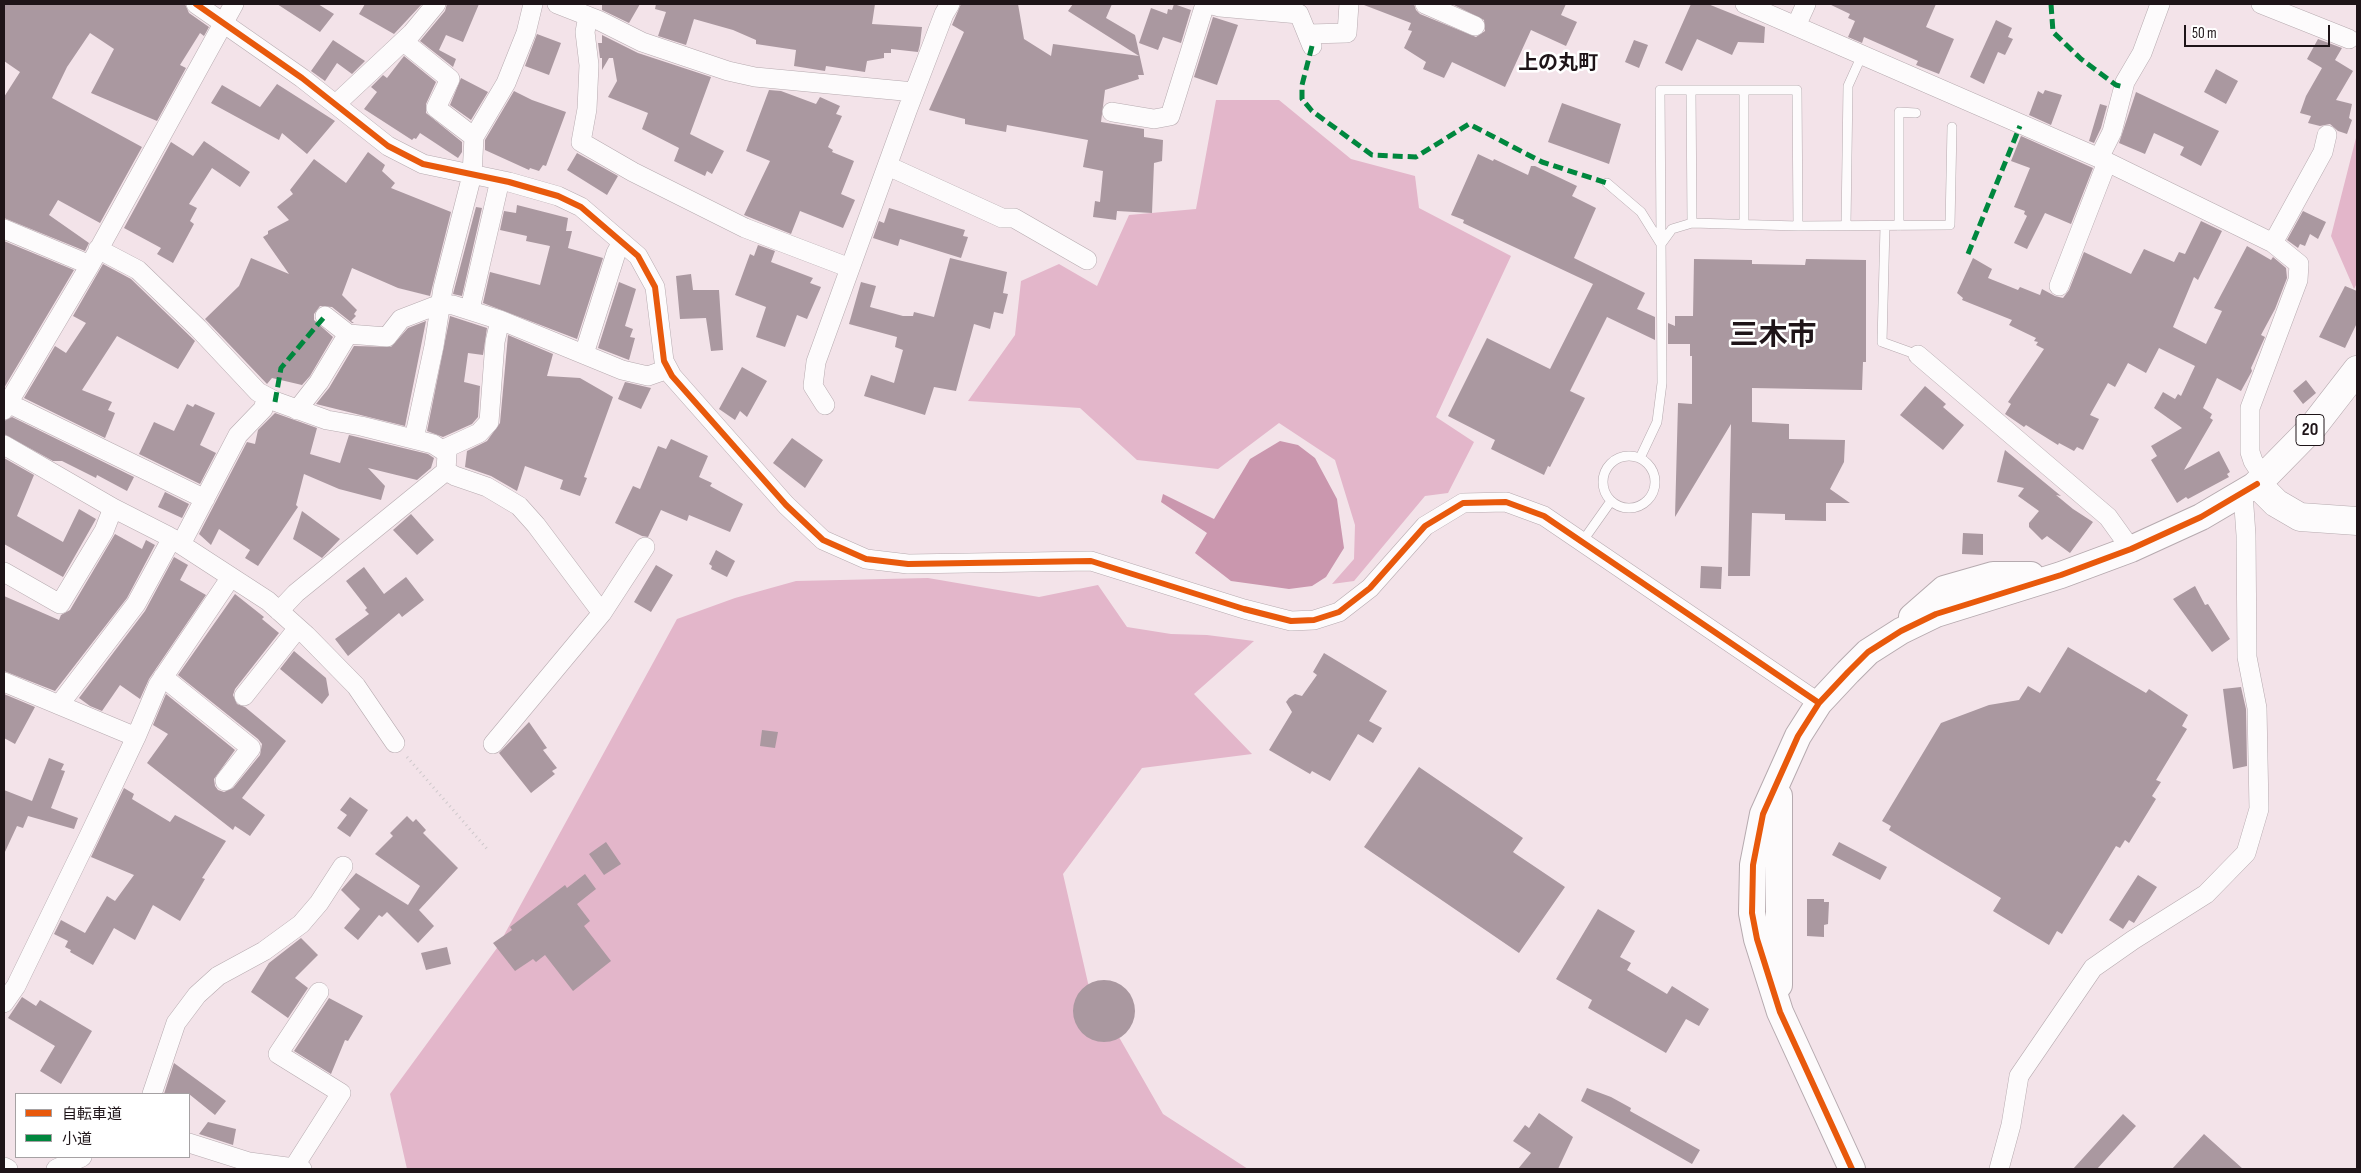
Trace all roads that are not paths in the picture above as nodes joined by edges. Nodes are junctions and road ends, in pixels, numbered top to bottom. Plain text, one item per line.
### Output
1 (196, 4) edge
2 (234, 4) edge
3 (436, 4) edge
4 (533, 4) edge
5 (557, 4) edge
6 (950, 4) edge
7 (1207, 4) edge
8 (1349, 4) edge
9 (1424, 4) edge
10 (1745, 4) edge
11 (1806, 4) edge
12 (2160, 4) edge
13 (2261, 4) edge
14 (588, 16) junction
15 (223, 22) junction
16 (1475, 26) dead end
17 (1796, 26) junction
18 (2349, 39) dead end
19 (404, 42) junction
20 (1862, 55) junction
21 (1691, 90) junction
22 (1744, 90) junction
23 (914, 92) junction
24 (336, 104) junction
25 (1112, 112) dead end
26 (1916, 113) dead end
27 (1952, 127) dead end
28 (2327, 135) dead end
29 (474, 137) junction
30 (2103, 160) junction
31 (888, 166) junction
32 (472, 175) junction
33 (500, 180) junction
34 (1607, 183) dead end
35 (1692, 223) junction
36 (1744, 224) junction
37 (1846, 225) junction
38 (1798, 226) junction
39 (1885, 226) junction
40 (1899, 226) junction
41 (4, 229) edge
42 (455, 239) junction
43 (622, 242) junction
44 (2273, 243) junction
45 (485, 244) junction
46 (1661, 244) junction
47 (94, 257) junction
48 (1087, 260) dead end
49 (850, 268) junction
50 (2059, 286) dead end
51 (440, 304) junction
52 (470, 309) junction
53 (325, 316) dead end
54 (500, 320) junction
55 (348, 334) junction
56 (584, 354) junction
57 (1918, 355) joint
58 (668, 369) junction
59 (2357, 370) edge
60 (267, 397) junction
61 (826, 405) dead end
62 (6, 406) edge
63 (297, 410) junction
64 (414, 439) junction
65 (4, 445) edge
66 (442, 450) junction
67 (1640, 458) junction
68 (446, 471) junction
69 (2254, 485) junction
70 (205, 499) junction
71 (1611, 501) junction
72 (113, 508) junction
73 (2357, 520) edge
74 (176, 541) junction
75 (1582, 542) junction
76 (645, 547) dead end
77 (2131, 549) junction
78 (4, 572) edge
79 (231, 577) junction
80 (279, 611) junction
81 (602, 613) junction
82 (298, 628) junction
83 (163, 677) junction
84 (4, 682) edge
85 (244, 696) dead end
86 (1819, 702) junction
87 (59, 705) junction
88 (136, 737) junction
89 (395, 743) road end
90 (493, 744) dead end
91 (224, 781) dead end
92 (342, 866) dead end
93 (319, 992) dead end
94 (4, 1003) edge
95 (152, 1093) edge
96 (190, 1143) edge
97 (80, 1158) edge
98 (4, 1167) edge
99 (298, 1168) edge
100 (8, 1169) edge
101 (56, 1169) edge
102 (1852, 1169) edge
103 (1999, 1169) edge

1 - 15 street
2 - 15 street
3 - 19 street
4 - 29 street
5 - 14 street
6 - 23 street
7 - 8 street
7 - 25 street
9 - 16 street
10 - 17 street
11 - 17 street
12 - 30 street
13 - 18 street
14 - 23 street
14 - 49 street
15 - 24 street
15 - 47 street
17 - 20 street
19 - 24 street
19 - 29 street
20 - 30 street
20 - 37 lane
21 - 22 lane
21 - 35 lane
21 - 46 lane
22 - 36 lane
22 - 38 lane
23 - 31 street
24 - 32 street
26 - 40 lane
27 - 40 lane
28 - 44 street
29 - 32 street
30 - 44 street
30 - 50 street
31 - 48 street
31 - 49 street
32 - 33 street
32 - 42 street
33 - 43 street
33 - 45 street
34 - 46 lane
35 - 36 lane
35 - 46 lane
36 - 38 lane
37 - 38 lane
37 - 39 lane
39 - 40 lane
39 - 57 lane
41 - 47 street
42 - 45 street
42 - 51 street
43 - 56 street
43 - 58 street
44 - 69 street
45 - 52 street
46 - 67 lane
47 - 60 street
47 - 62 street
49 - 61 street
51 - 52 street
51 - 55 street
51 - 64 street
52 - 54 street
53 - 55 street
54 - 56 street
54 - 66 street
55 - 63 street
56 - 58 street
57 - 77 street
58 - 75 street
59 - 69 main road, 20
60 - 63 street
60 - 70 street
62 - 70 street
63 - 64 street
64 - 66 street
65 - 72 street
66 - 68 street
67 - 71 lane
67 - 71 lane
68 - 80 street
68 - 81 street
69 - 73 main road
69 - 77 street
69 - 103 street
70 - 74 street
71 - 75 lane
72 - 74 street
72 - 78 street
74 - 79 street
74 - 87 street
75 - 86 street
76 - 81 street
77 - 86 street
79 - 80 street
79 - 83 street
80 - 82 street
81 - 90 street
82 - 85 street
82 - 89 street
83 - 88 street
83 - 91 street
84 - 87 street
86 - 102 street
87 - 88 street
88 - 94 street
92 - 95 street
93 - 99 street
96 - 99 street
97 - 101 street
98 - 100 street

